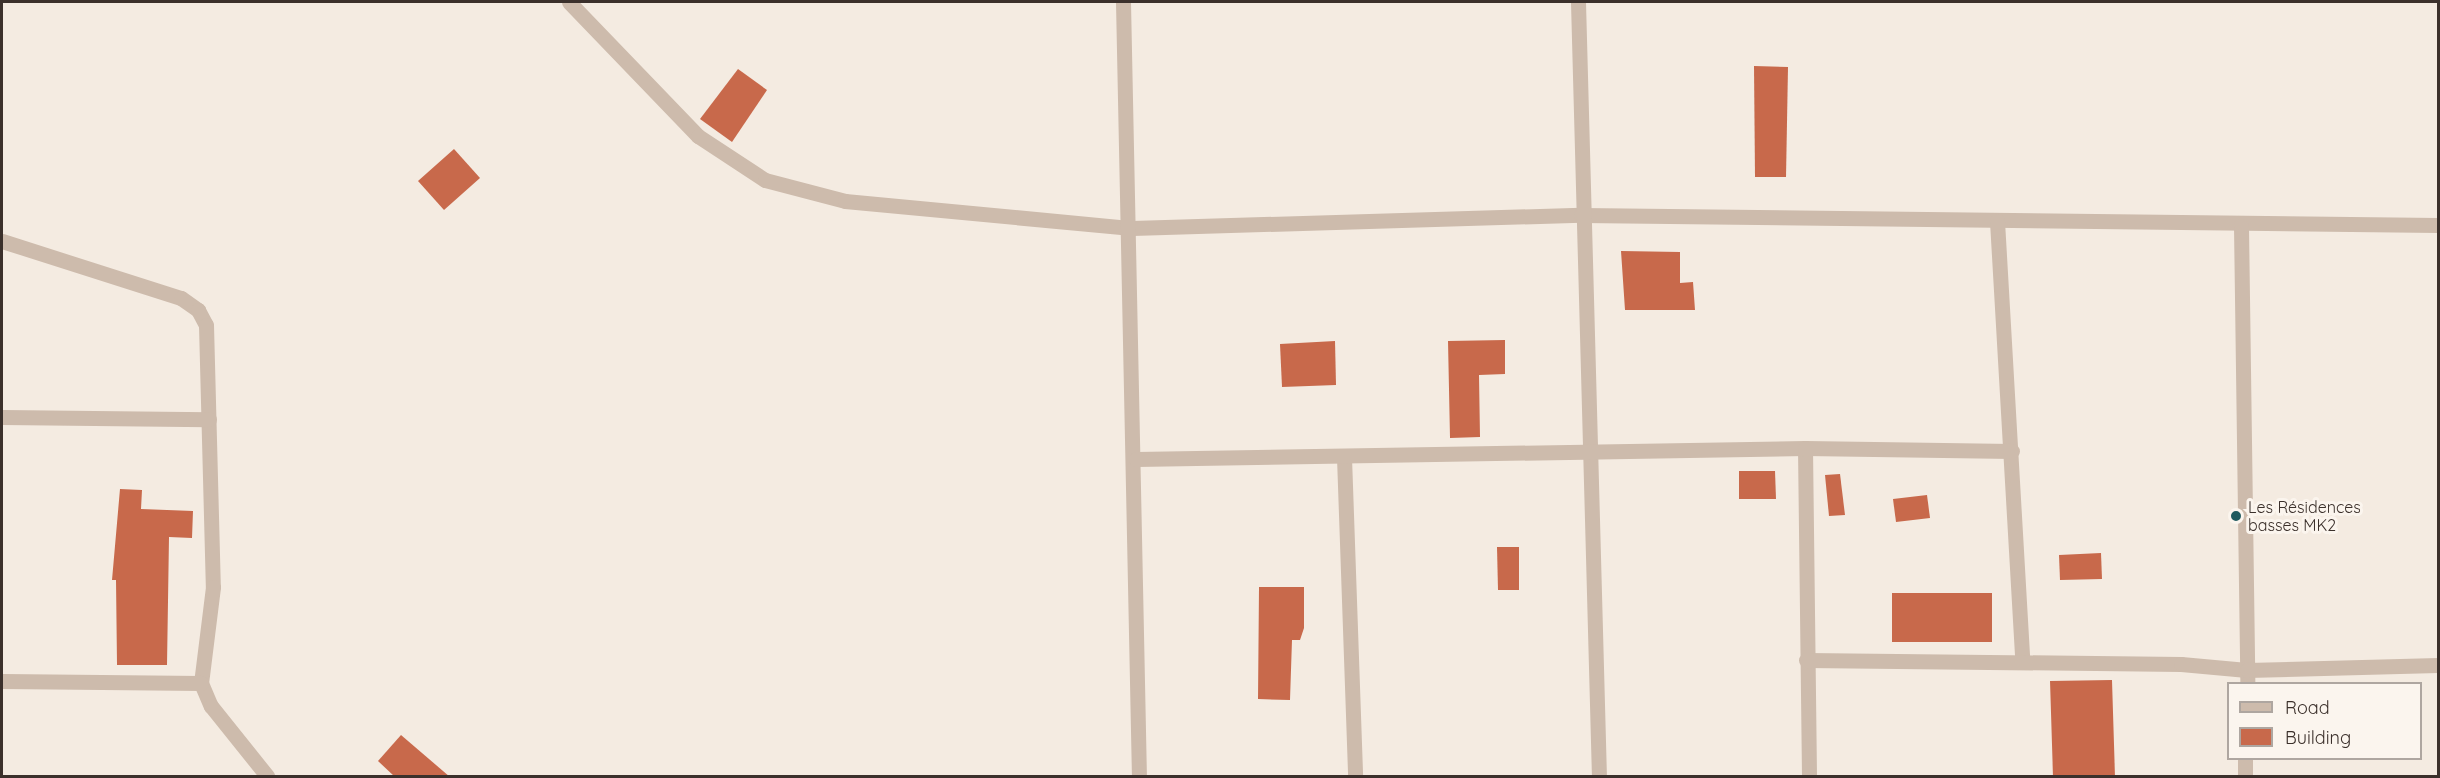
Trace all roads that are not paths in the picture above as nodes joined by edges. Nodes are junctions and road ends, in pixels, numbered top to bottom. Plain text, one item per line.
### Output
1 (569, 2) edge
2 (1122, 2) edge
3 (1578, 2) edge
4 (1581, 214) junction
5 (1997, 221) junction
6 (2439, 225) edge
7 (2241, 226) junction
8 (1131, 228) junction
9 (2, 241) edge
10 (2, 417) edge
11 (209, 419) junction
12 (1805, 448) junction
13 (2012, 451) junction
14 (1589, 452) junction
15 (1344, 457) junction
16 (1136, 459) junction
17 (1806, 660) junction
18 (2022, 660) junction
19 (2439, 665) edge
20 (2247, 677) edge
21 (2, 681) edge
22 (201, 683) junction
23 (2245, 760) edge
24 (267, 777) edge
25 (1139, 777) edge
26 (1355, 777) edge
27 (1599, 777) edge
28 (1809, 777) edge
29 (2246, 777) edge

1 - 8 street
2 - 8 street
3 - 4 street
4 - 5 street
4 - 8 street
4 - 14 street
5 - 7 street
5 - 13 street
6 - 7 street
7 - 20 street
8 - 16 street
9 - 11 street
10 - 11 street
11 - 22 street
12 - 13 street
12 - 14 street
12 - 17 street
13 - 18 street
14 - 15 street
14 - 27 street
15 - 16 street
15 - 26 street
16 - 25 street
17 - 18 street
17 - 28 street
18 - 20 street
19 - 20 street
21 - 22 street
22 - 24 street
23 - 29 street

